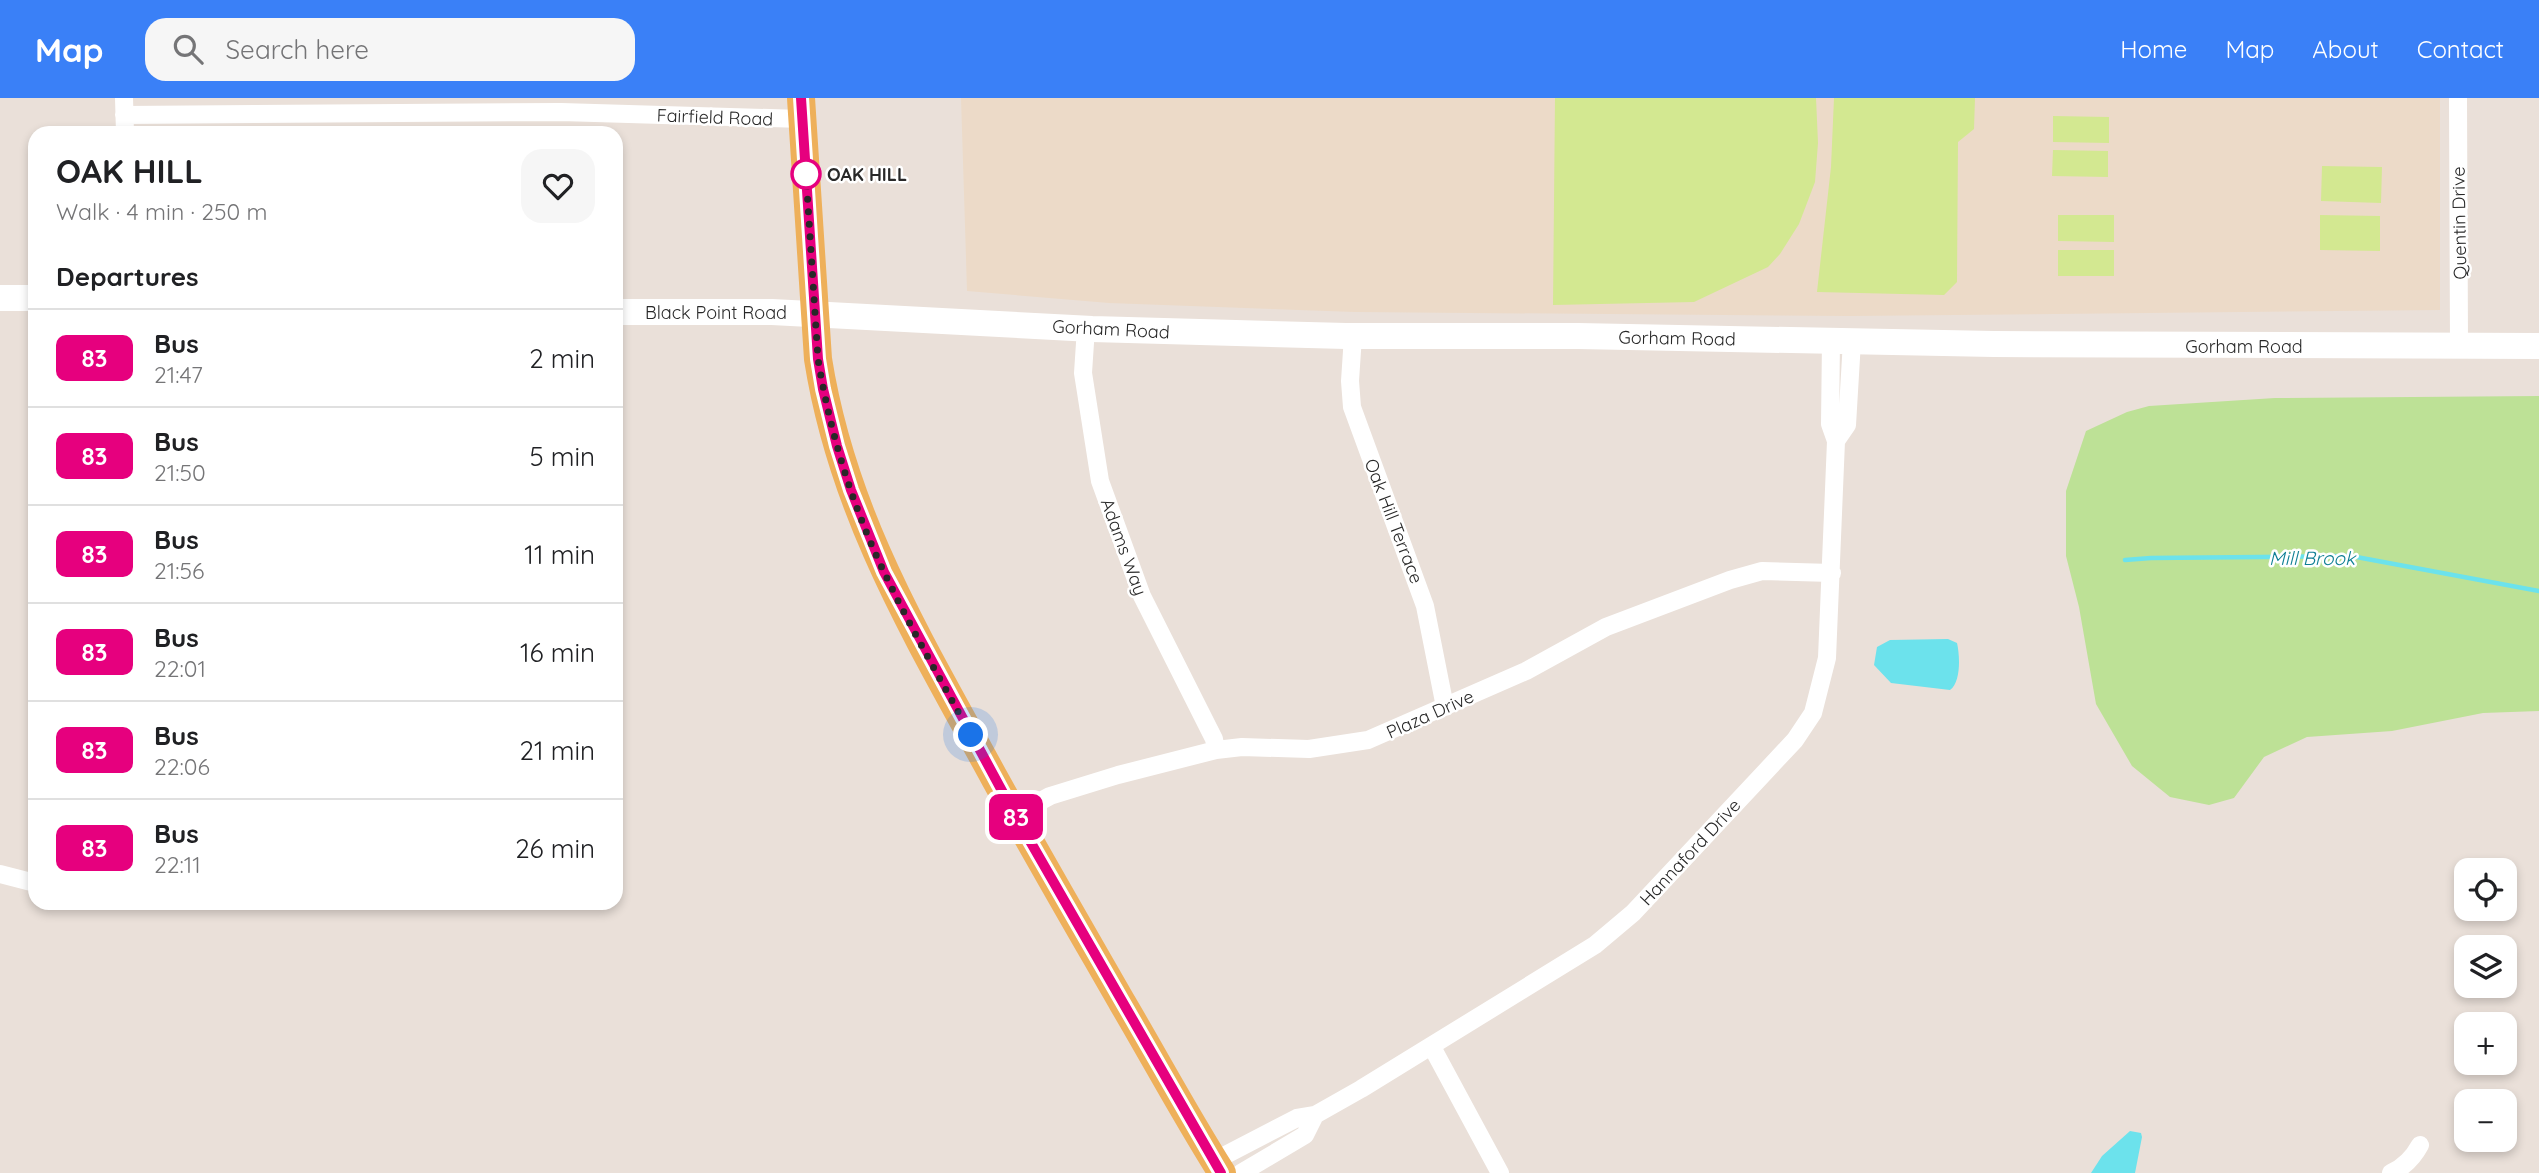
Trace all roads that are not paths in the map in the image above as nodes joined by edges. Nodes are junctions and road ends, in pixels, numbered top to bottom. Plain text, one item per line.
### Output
1 (2458, 98) edge
2 (802, 109) edge
3 (124, 116) edge
4 (0, 298) edge
5 (28, 298) edge
6 (623, 312) edge
7 (816, 314) junction
8 (1086, 328) junction
9 (1353, 336) junction
10 (1841, 340) junction
11 (2539, 346) edge
12 (2459, 347) junction
13 (1832, 573) junction
14 (1445, 706) junction
15 (1216, 750) junction
16 (1015, 815) junction
17 (0, 874) edge
18 (28, 881) edge
19 (1432, 1046) junction
20 (1315, 1115) junction
21 (2420, 1145) dead end
22 (1218, 1167) edge
23 (1241, 1173) edge
24 (1500, 1173) edge
25 (2391, 1173) edge

1 - 12 street, Quentin Drive
2 - 3 street, Fairfield Road
2 - 7 main road
4 - 5 main road
6 - 7 main road, Black Point Road
7 - 8 main road, Gorham Road
7 - 16 main road
8 - 9 main road, Gorham Road
8 - 15 street, Adams Way
9 - 10 main road, Gorham Road
9 - 14 street, Oak Hill Terrace
10 - 12 main road, Gorham Road
10 - 13 street, Hannaford Drive
11 - 12 main road, Gorham Road
13 - 14 street, Plaza Drive
13 - 19 street, Hannaford Drive
14 - 15 street, Plaza Drive
15 - 16 street, Plaza Drive
16 - 22 main road
17 - 18 street
19 - 20 street, Hannaford Drive
19 - 24 street
20 - 22 street, Hannaford Drive
20 - 23 street, Hannaford Drive
21 - 25 street

